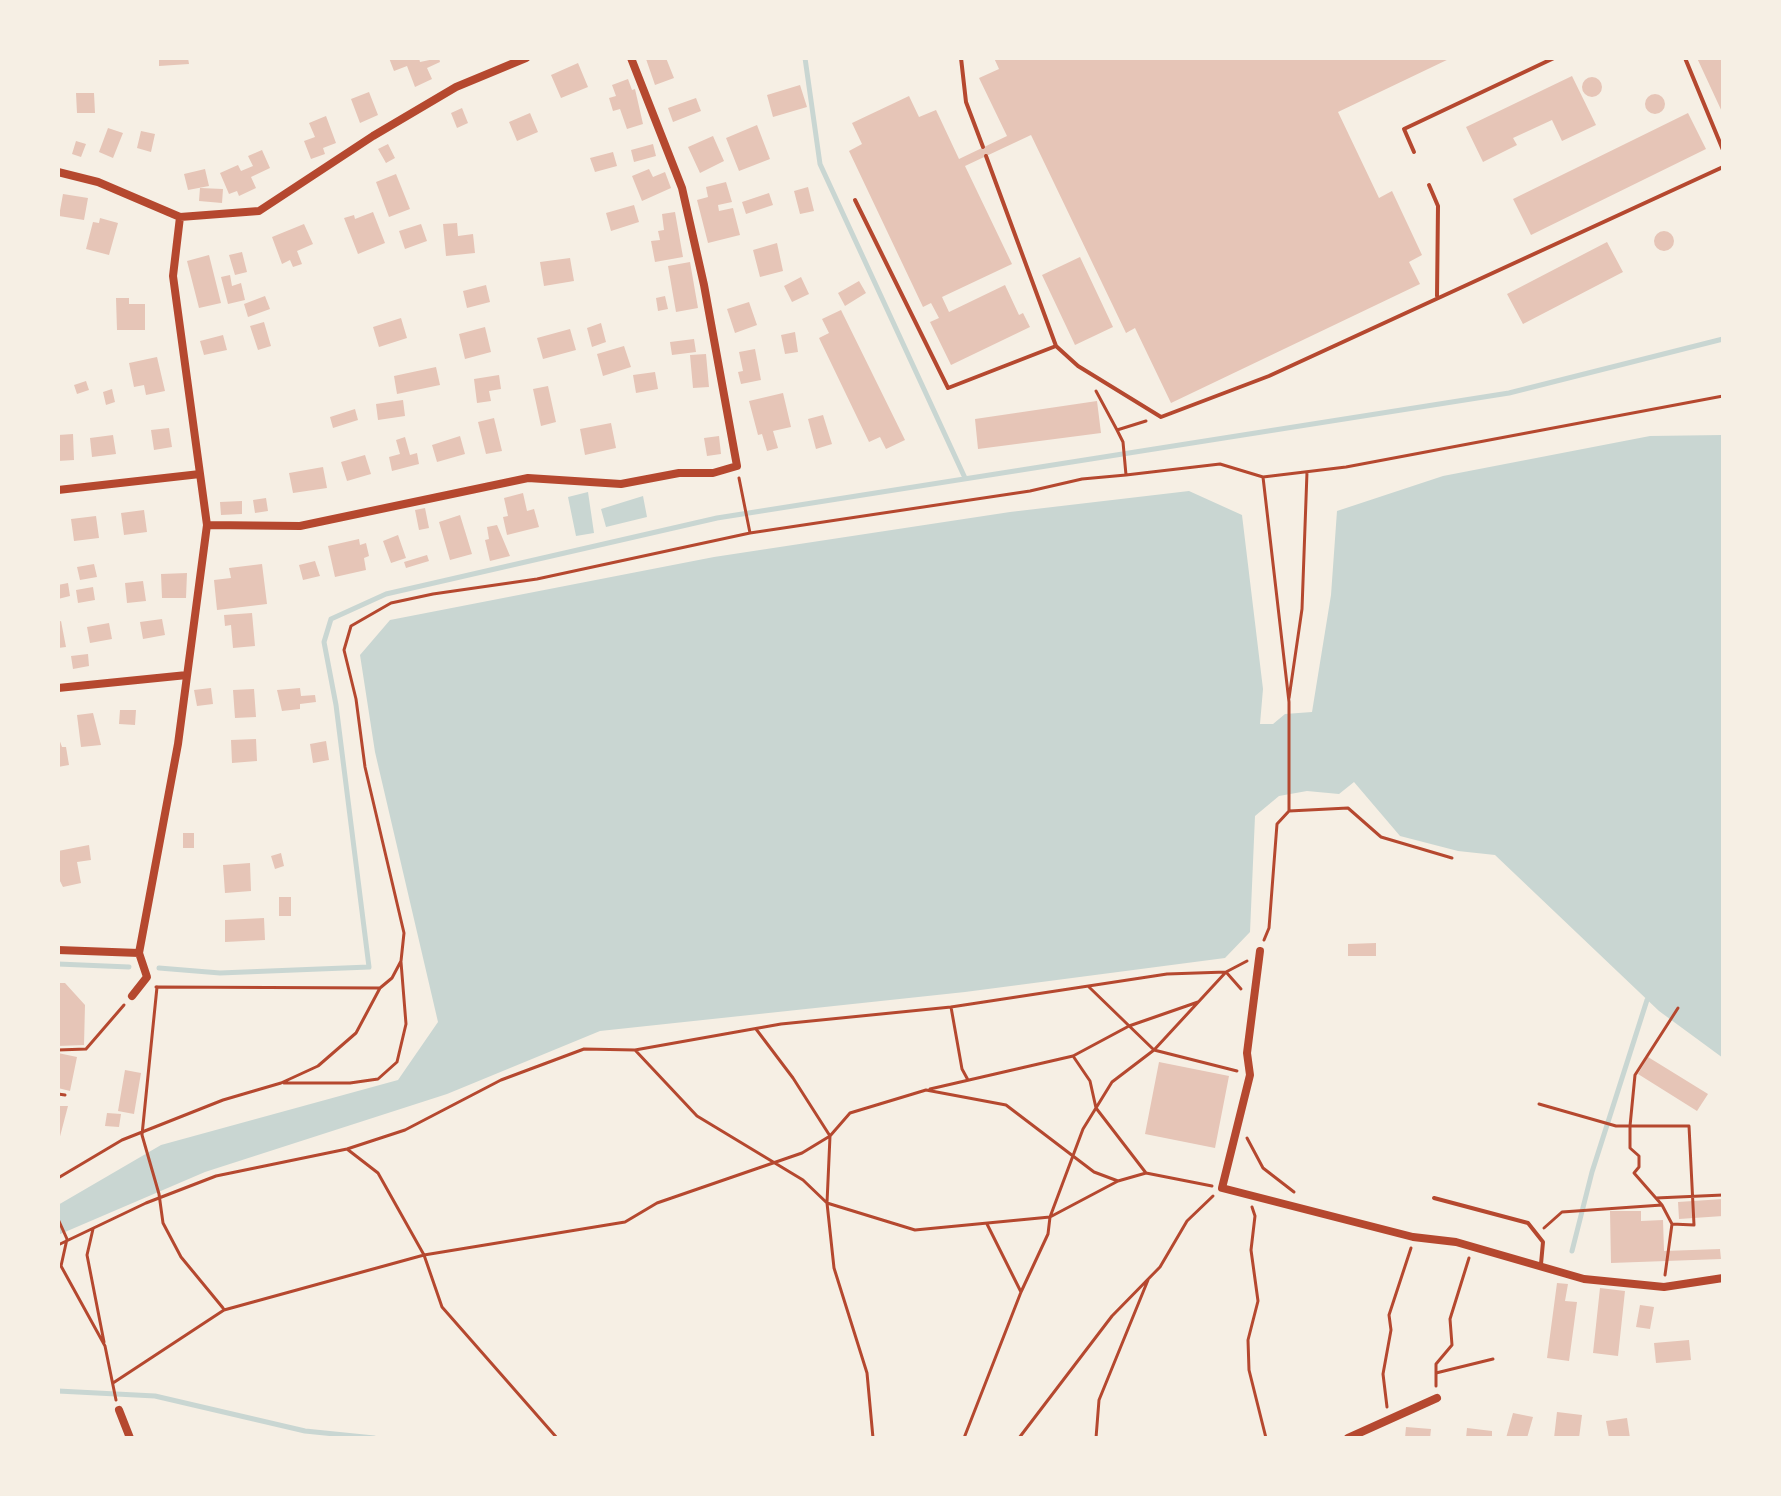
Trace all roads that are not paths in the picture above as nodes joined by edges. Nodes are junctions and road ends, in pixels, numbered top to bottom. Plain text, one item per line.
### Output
1 (526, 58) edge
2 (631, 58) edge
3 (961, 58) edge
4 (1554, 58) edge
5 (1685, 58) edge
6 (983, 147) dead end
7 (1723, 150) edge
8 (1414, 152) dead end
9 (986, 156) dead end
10 (1723, 167) edge
11 (58, 172) edge
12 (1429, 185) dead end
13 (855, 200) dead end
14 (180, 217) junction
15 (1437, 296) junction
16 (1056, 346) junction
17 (200, 474) junction
18 (58, 490) edge
19 (207, 525) junction
20 (187, 675) junction
21 (58, 688) edge
22 (58, 950) edge
23 (1260, 951) road end
24 (139, 953) junction
25 (132, 996) road end
26 (1434, 1198) dead end
27 (1541, 1264) junction
28 (1723, 1278) edge
29 (1437, 1398) road end
30 (118, 1408) road end
31 (130, 1438) edge
32 (1348, 1438) edge

1 - 14 street
2 - 19 street
3 - 6 lane
4 - 8 lane
5 - 7 lane
9 - 16 lane
10 - 15 lane
11 - 14 street
12 - 15 lane
13 - 16 lane
14 - 17 street
15 - 16 lane
17 - 18 street
17 - 19 street
19 - 20 street
20 - 21 street
20 - 24 street
22 - 24 street
23 - 27 street
24 - 25 street
26 - 27 lane
27 - 28 street
29 - 32 street
30 - 31 street

